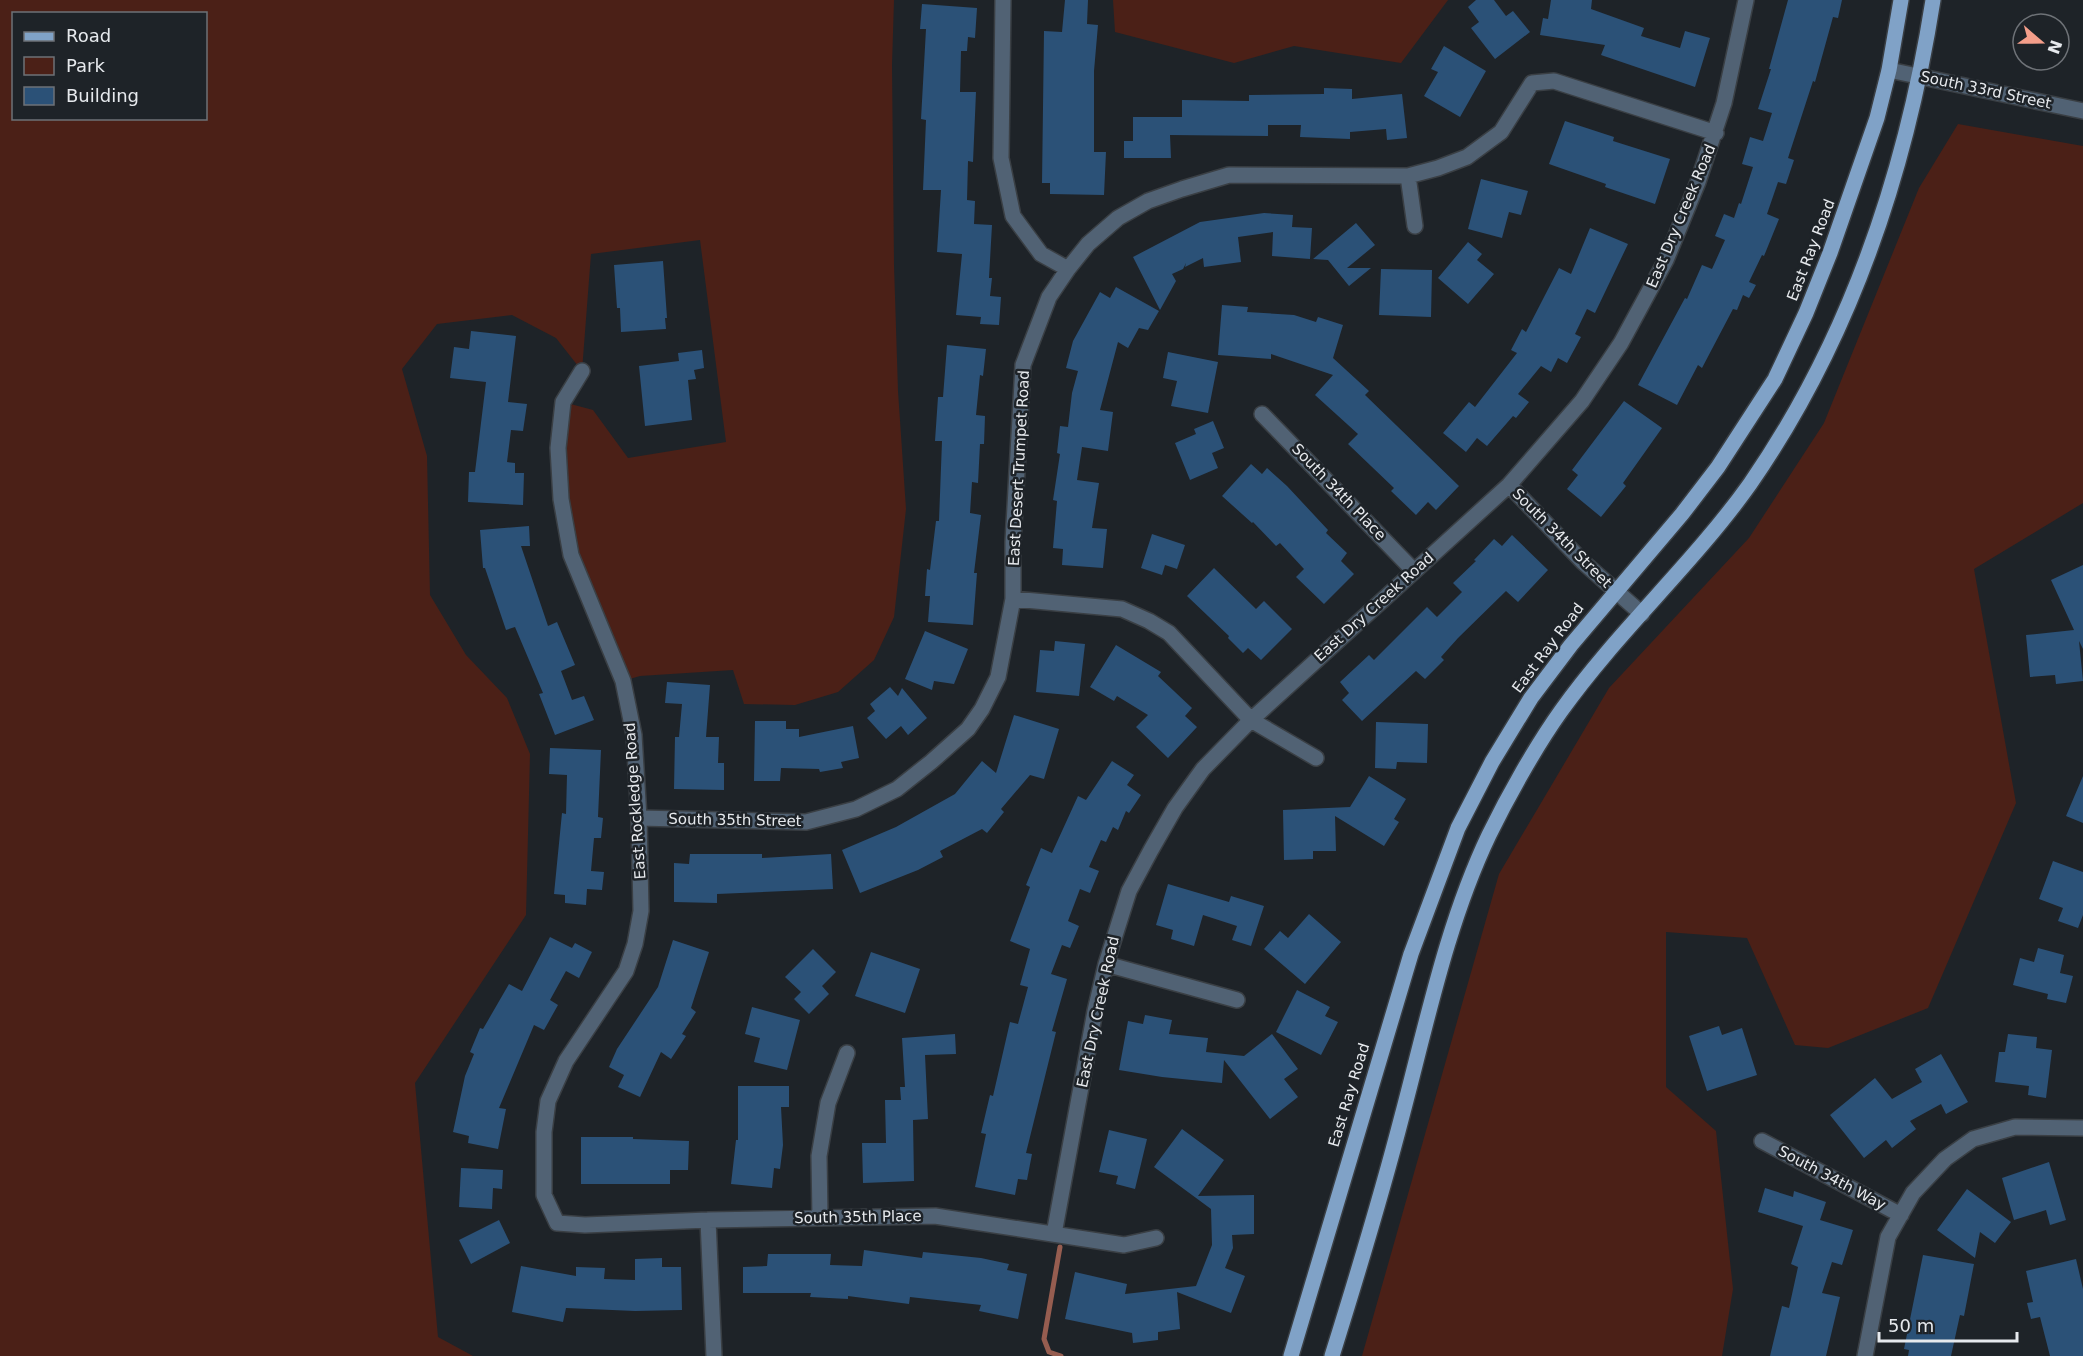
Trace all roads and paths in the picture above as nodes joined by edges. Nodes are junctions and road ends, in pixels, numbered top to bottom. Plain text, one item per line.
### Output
1 (1003, 0) edge
2 (1746, 0) edge
3 (1901, 0) edge
4 (1933, 0) edge
5 (1889, 70) junction
6 (1919, 77) junction
7 (2083, 111) edge
8 (1716, 133) junction
9 (1408, 176) junction
10 (1414, 226) dead end
11 (1068, 269) junction
12 (582, 370) dead end
13 (1262, 414) dead end
14 (1509, 485) junction
15 (1414, 571) junction
16 (1616, 591) junction
17 (1013, 599) junction
18 (1642, 614) junction
19 (1251, 720) junction
20 (1316, 758) dead end
21 (897, 789) joint
22 (639, 818) junction
23 (1106, 964) junction
24 (1237, 1000) dead end
25 (847, 1053) dead end
26 (2083, 1128) edge
27 (1762, 1142) dead end
28 (1901, 1215) junction
29 (820, 1217) junction
30 (708, 1220) junction
31 (557, 1223) joint
32 (1054, 1234) junction
33 (1156, 1238) dead end
34 (714, 1356) edge
35 (1291, 1356) edge
36 (1332, 1356) edge
37 (1865, 1356) edge

1 - 11 street
2 - 8 street, East Dry Creek Road
3 - 5 main road, East Ray Road
4 - 6 main road
5 - 6 street, South 33rd Street
5 - 16 main road, East Ray Road
6 - 7 street, South 33rd Street
6 - 18 main road
8 - 9 street, East Desert Trumpet Road
8 - 14 street, East Dry Creek Road
9 - 10 street
9 - 11 street, East Desert Trumpet Road
11 - 17 street, East Desert Trumpet Road
12 - 22 street, East Rockledge Road
13 - 15 street, South 34th Place
14 - 15 street, East Dry Creek Road
14 - 16 street, South 34th Street
15 - 19 street, East Dry Creek Road
16 - 18 street, South 34th Street
16 - 35 main road, East Ray Road
17 - 19 street
17 - 21 street, East Desert Trumpet Road
18 - 36 main road
19 - 20 street
19 - 23 street, East Dry Creek Road
21 - 22 street, South 35th Street
22 - 31 street, East Rockledge Road
23 - 24 street
23 - 32 street, East Dry Creek Road
25 - 29 street
26 - 28 street
27 - 28 street, South 34th Way
28 - 37 street
29 - 30 street, South 35th Place
29 - 32 street, South 35th Place
30 - 31 street, South 35th Place
30 - 34 street
32 - 33 street, South 35th Place

